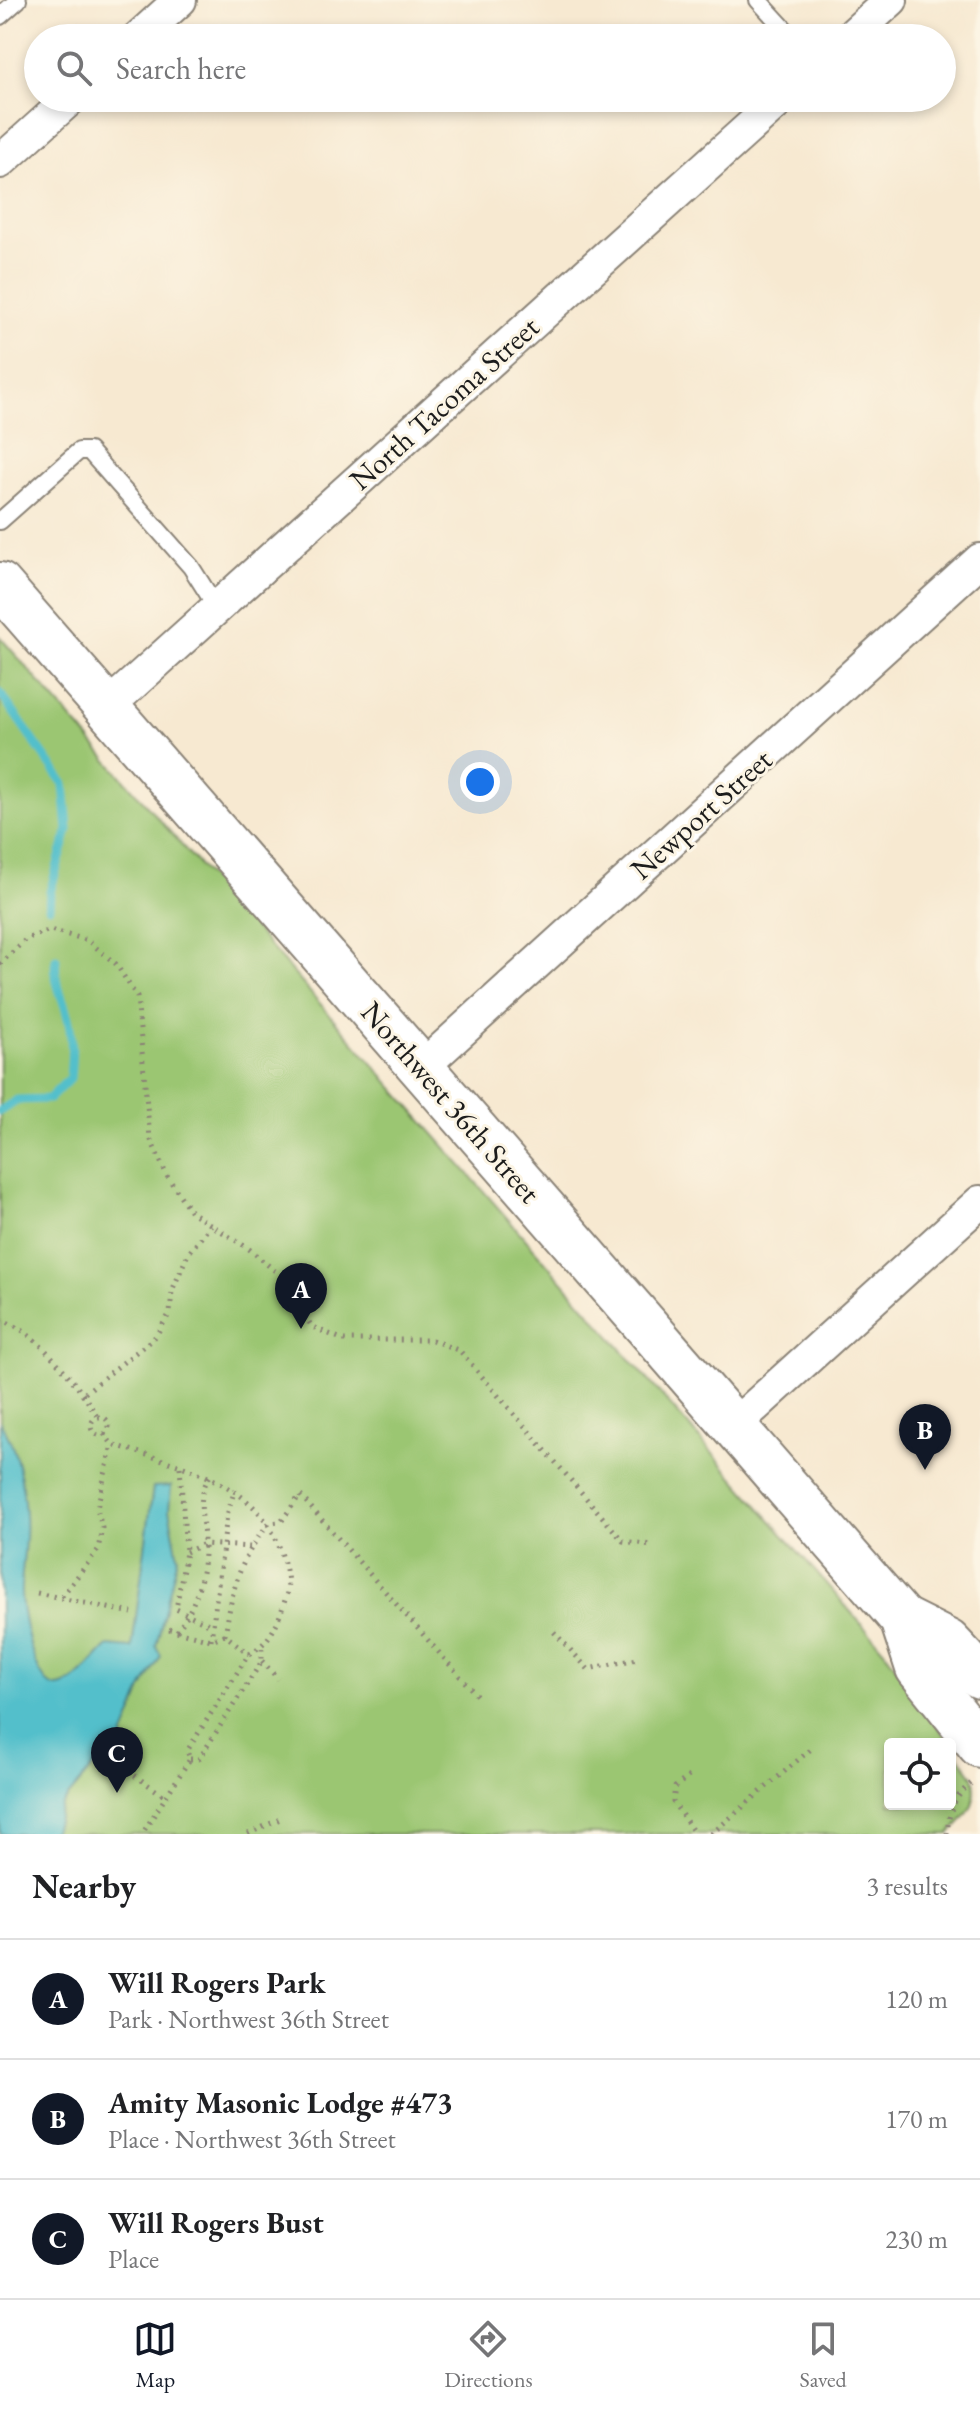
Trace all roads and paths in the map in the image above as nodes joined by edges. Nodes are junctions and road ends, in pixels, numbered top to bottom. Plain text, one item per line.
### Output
1 (18, 0) edge
2 (180, 0) edge
3 (758, 0) edge
4 (891, 0) edge
5 (0, 16) edge
6 (153, 24) edge
7 (780, 24) edge
8 (864, 24) edge
9 (55, 112) edge
10 (766, 112) edge
11 (0, 162) edge
12 (0, 521) edge
13 (980, 560) edge
14 (0, 585) edge
15 (217, 608) junction
16 (107, 707) junction
17 (0, 964) edge
18 (421, 1068) junction
19 (980, 1202) edge
20 (211, 1225) junction
21 (0, 1321) edge
22 (85, 1393) junction
23 (97, 1417) junction
24 (733, 1426) junction
25 (104, 1434) junction
26 (112, 1444) junction
27 (180, 1467) junction
28 (210, 1476) junction
29 (235, 1489) junction
30 (269, 1523) junction
31 (204, 1544) junction
32 (223, 1545) junction
33 (652, 1545) dead end
34 (250, 1547) junction
35 (186, 1552) junction
36 (37, 1593) dead end
37 (62, 1596) junction
38 (132, 1613) dead end
39 (188, 1616) junction
40 (902, 1619) junction
41 (213, 1626) junction
42 (169, 1629) dead end
43 (177, 1631) junction
44 (554, 1632) dead end
45 (225, 1635) junction
46 (211, 1640) junction
47 (262, 1647) junction
48 (249, 1654) junction
49 (637, 1659) dead end
50 (262, 1661) junction
51 (980, 1676) edge
52 (278, 1679) dead end
53 (479, 1698) dead end
54 (980, 1745) edge
55 (811, 1749) dead end
56 (190, 1759) junction
57 (128, 1771) dead end
58 (689, 1776) dead end
59 (980, 1776) edge
60 (166, 1797) junction
61 (280, 1819) dead end
62 (142, 1834) edge
63 (248, 1834) edge
64 (695, 1834) edge
65 (711, 1834) edge
66 (947, 1834) edge

1 - 5 lane
2 - 6 street
3 - 7 lane
4 - 8 street
9 - 11 street
10 - 15 street, North Tacoma Street
12 - 15 lane
13 - 18 street, Newport Street
14 - 16 main road, Northwest 36th Street
15 - 16 street, North Tacoma Street
16 - 18 main road, Northwest 36th Street
17 - 20 path
18 - 24 main road, Northwest 36th Street
19 - 24 street
20 - 22 path
20 - 33 path
21 - 22 path
22 - 23 path
23 - 25 path
23 - 25 path
24 - 40 main road, Northwest 36th Street
25 - 26 path
26 - 27 path
26 - 37 path
27 - 28 path
27 - 35 path
28 - 29 path
28 - 31 path
29 - 30 path
29 - 32 path
30 - 34 path
30 - 47 path
30 - 53 path
31 - 32 path
31 - 35 path
31 - 39 path
32 - 34 path
32 - 41 path
34 - 45 path
35 - 39 path
36 - 37 path
37 - 38 path
39 - 41 path
39 - 43 path
40 - 51 main road, Northwest 36th Street
40 - 54 main road, Northwest 36th Street
41 - 46 path
42 - 43 path
43 - 46 path
44 - 49 path
45 - 46 path
45 - 48 path
47 - 48 path
47 - 50 path
48 - 56 path
50 - 52 path
50 - 56 path
55 - 65 path
56 - 60 path
57 - 60 path
58 - 64 path
59 - 66 path
60 - 62 path
61 - 63 path

